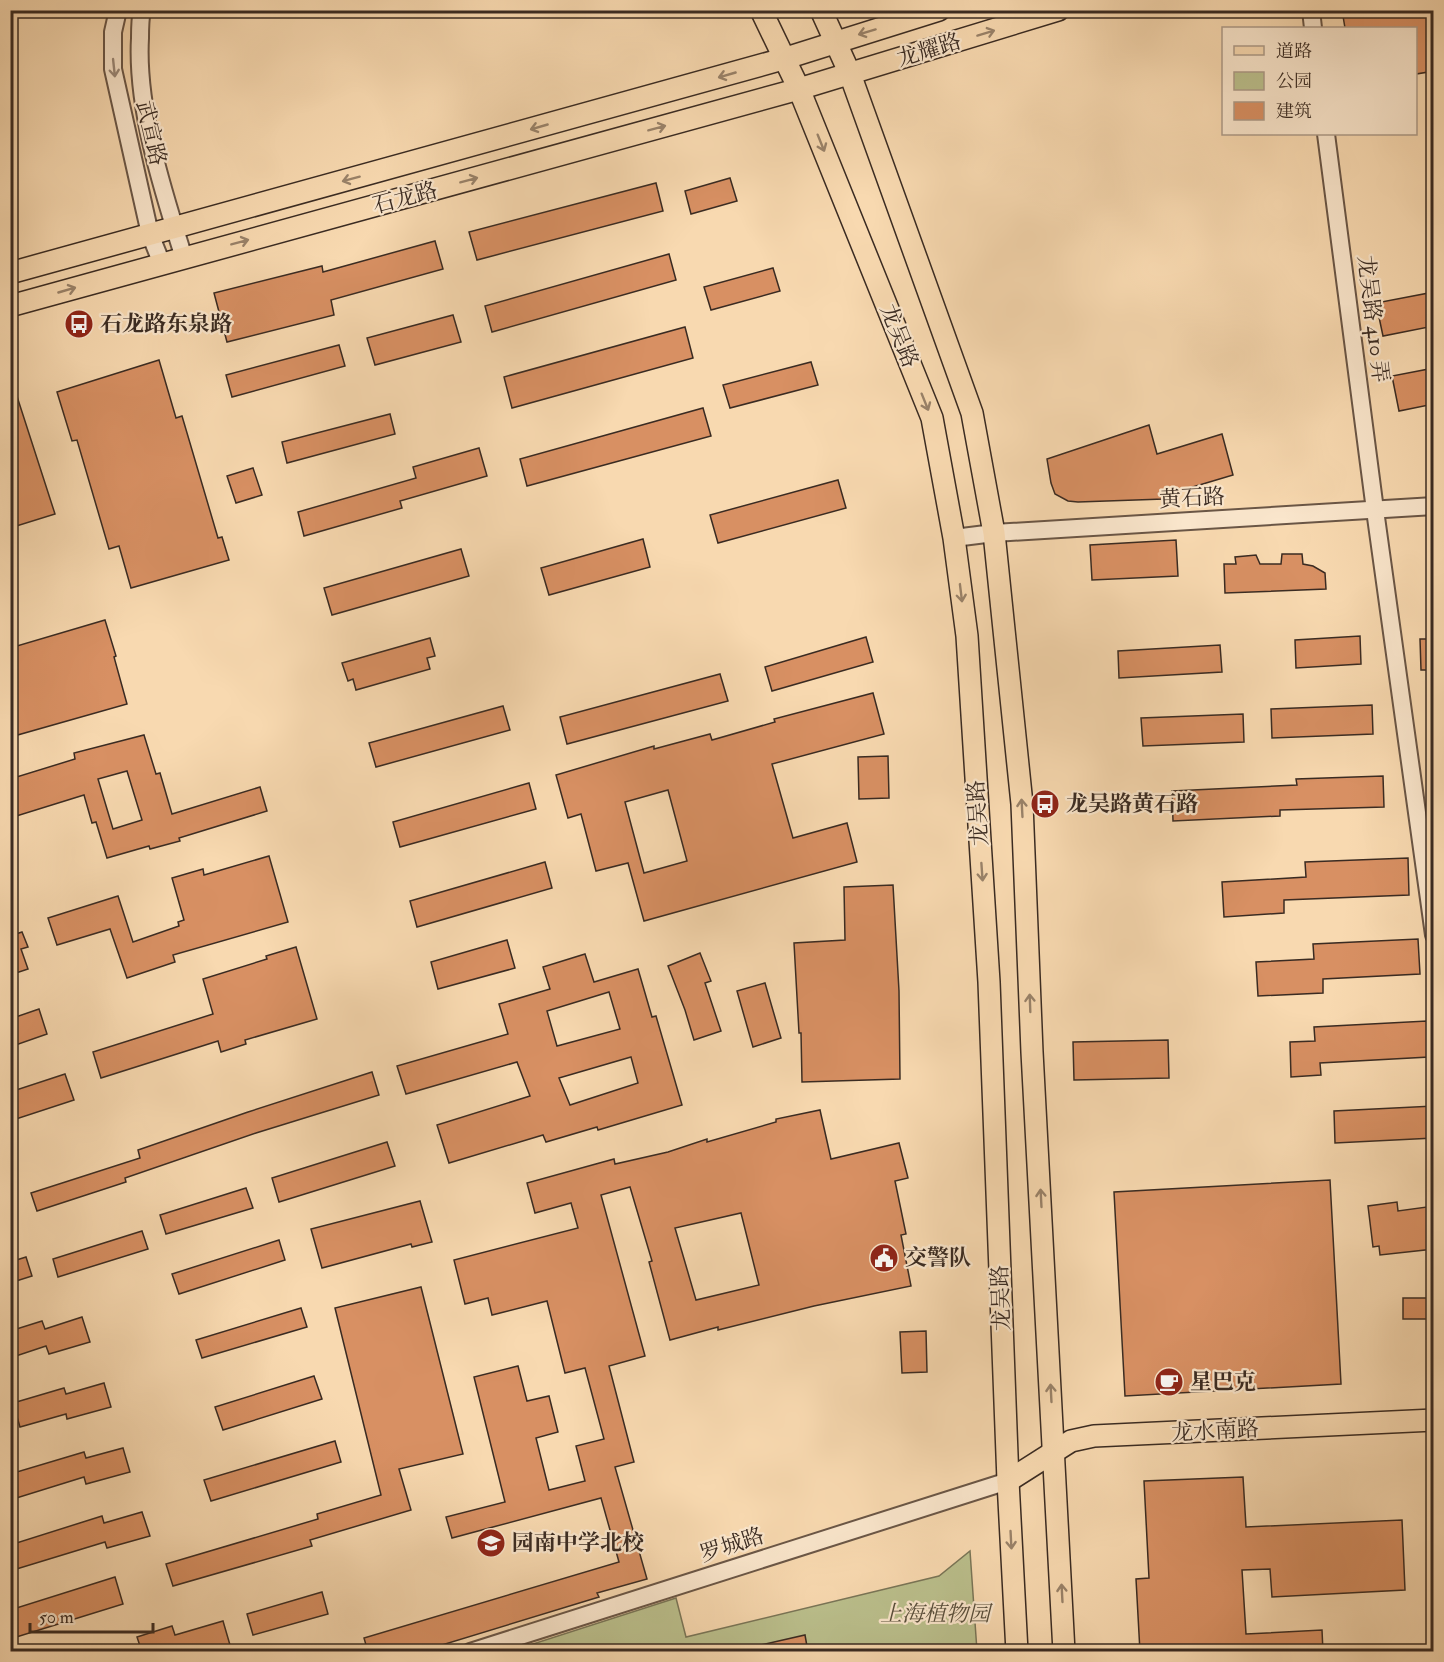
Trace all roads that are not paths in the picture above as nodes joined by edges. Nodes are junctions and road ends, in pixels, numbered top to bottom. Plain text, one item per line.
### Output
1 (118, 10) edge
2 (142, 10) edge
3 (762, 10) edge
4 (821, 10) edge
5 (939, 10) edge
6 (1058, 10) edge
7 (1311, 10) edge
8 (1313, 27) edge
9 (836, 42) junction
10 (783, 59) junction
11 (850, 74) junction
12 (799, 89) junction
13 (1326, 135) edge
14 (174, 227) junction
15 (150, 234) junction
16 (184, 258) junction
17 (162, 264) junction
18 (10, 273) edge
19 (10, 306) edge
20 (1434, 506) edge
21 (1375, 510) junction
22 (994, 533) junction
23 (954, 538) junction
24 (1434, 934) edge
25 (1434, 1420) edge
26 (1055, 1451) junction
27 (1008, 1481) junction
28 (470, 1652) edge
29 (1017, 1652) edge
30 (1064, 1652) edge

1 -> 15 street, 武宣路
2 - 14 street
3 - 10 main road, 龙吴路
4 - 9 main road, 龙吴路
5 -> 9 main road, 龙耀路
11 -> 6 main road, 龙耀路
7 - 8 street
9 - 10 main road, 龙耀路
9 - 11 main road, 龙吴路
10 - 12 main road, 龙吴路
10 -> 14 main road, 石龙路
11 - 12 main road, 龙耀路
11 - 22 main road, 龙吴路
16 -> 12 main road, 石龙路
12 -> 23 main road, 龙吴路
13 - 21 street, 龙吴路 410 弄
14 - 15 main road, 石龙路
14 - 16 street
15 - 17 street, 武宣路
15 - 18 main road, 石龙路
16 - 17 main road, 石龙路
19 -> 17 main road, 石龙路
20 - 21 street, 黄石路
21 - 22 street, 黄石路
21 - 24 street, 龙吴路 410 弄
22 - 23 street, 黄石路
26 -> 22 main road, 龙吴路
23 -> 27 main road, 龙吴路
25 - 26 main road, 龙水南路
26 - 27 main road, 龙水南路
30 -> 26 main road, 龙吴路
27 - 28 street, 罗城路
27 -> 29 main road, 龙吴路

